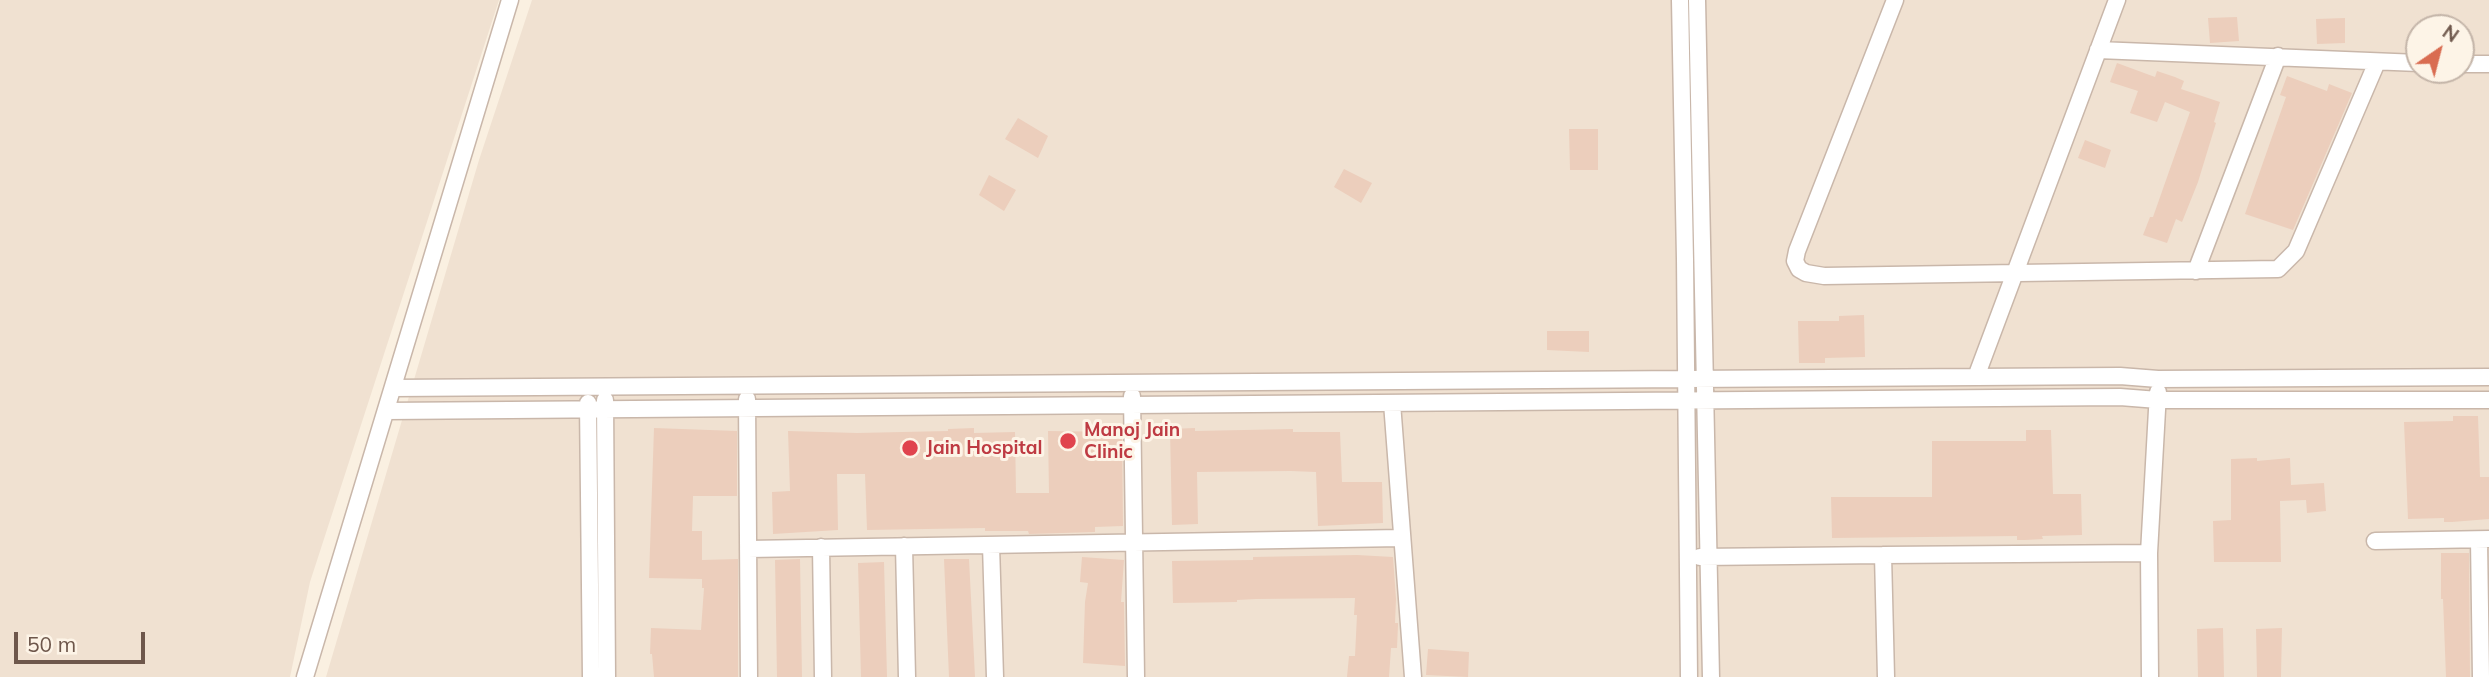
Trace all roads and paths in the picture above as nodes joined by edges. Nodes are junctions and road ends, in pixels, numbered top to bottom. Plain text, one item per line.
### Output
1 (510, 0) edge
2 (1680, 0) edge
3 (1697, 0) edge
4 (1895, 0) edge
5 (2116, 0) edge
6 (2098, 50) junction
7 (2278, 56) junction
8 (2377, 62) junction
9 (2405, 63) edge
10 (2196, 271) junction
11 (2014, 274) junction
12 (1976, 377) junction
13 (2489, 377) edge
14 (1686, 379) junction
15 (1705, 379) junction
16 (2158, 379) junction
17 (1482, 380) junction
18 (1132, 383) junction
19 (747, 386) junction
20 (605, 387) junction
21 (393, 388) junction
22 (588, 388) junction
23 (2158, 400) junction
24 (2489, 400) edge
25 (1686, 401) junction
26 (1705, 401) junction
27 (1392, 403) junction
28 (1482, 403) junction
29 (1132, 405) junction
30 (747, 408) junction
31 (596, 410) junction
32 (387, 411) junction
33 (1401, 538) junction
34 (2484, 540) edge
35 (2375, 541) dead end
36 (1134, 544) junction
37 (991, 545) junction
38 (904, 546) junction
39 (821, 547) junction
40 (748, 549) junction
41 (2149, 553) junction
42 (1883, 555) junction
43 (1688, 557) junction
44 (1709, 557) junction
45 (305, 677) edge
46 (591, 677) edge
47 (607, 677) edge
48 (749, 677) edge
49 (823, 677) edge
50 (907, 677) edge
51 (995, 677) edge
52 (1136, 677) edge
53 (1413, 677) edge
54 (1689, 677) edge
55 (1711, 677) edge
56 (1886, 677) edge
57 (2150, 677) edge
58 (2481, 677) edge

1 - 21 street
2 - 14 street
3 - 15 street
4 - 11 street
5 - 6 street
6 - 7 street
6 - 11 street
7 - 8 street
7 - 10 street
8 - 9 street
8 - 10 street
10 - 11 street
11 - 12 street
12 - 15 street
12 - 16 street
13 - 16 street
14 - 15 street
14 - 17 street
14 - 25 street
15 - 26 street
16 - 23 street
17 - 18 street
17 - 28 street
18 - 19 street
18 - 29 street
19 - 20 street
19 - 30 street
20 - 22 street
20 - 31 street
21 - 22 street
21 - 32 street
22 - 31 street
23 - 24 street
23 - 26 street
23 - 41 street
25 - 26 street
25 - 28 street
25 - 43 street
26 - 44 street
27 - 28 street
27 - 29 street
27 - 33 street
29 - 30 street
29 - 36 street
30 - 31 street
30 - 40 street
31 - 32 street
31 - 46 street
31 - 47 street
32 - 45 street
33 - 36 street
33 - 53 street
34 - 35 street
34 - 58 street
36 - 37 street
36 - 52 street
37 - 38 street
37 - 51 street
38 - 39 street
38 - 50 street
39 - 40 street
39 - 49 street
40 - 48 street
41 - 42 street
41 - 57 street
42 - 44 street
42 - 56 street
43 - 44 street
43 - 54 street
44 - 55 street

